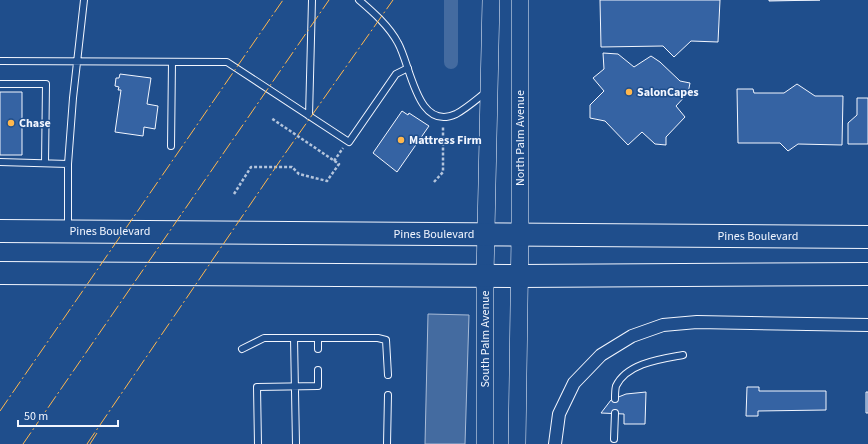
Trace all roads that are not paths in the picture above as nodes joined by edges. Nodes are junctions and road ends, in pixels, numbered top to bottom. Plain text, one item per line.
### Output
1 (84, 0) edge
2 (312, 0) edge
3 (358, 0) edge
4 (491, 0) edge
5 (520, 0) edge
6 (0, 61) edge
7 (78, 61) junction
8 (172, 62) junction
9 (408, 68) junction
10 (0, 84) edge
11 (489, 90) junction
12 (309, 116) junction
13 (171, 146) dead end
14 (0, 162) edge
15 (45, 163) junction
16 (68, 164) junction
17 (68, 230) junction
18 (0, 231) edge
19 (486, 234) junction
20 (520, 235) junction
21 (868, 236) edge
22 (868, 260) edge
23 (0, 274) edge
24 (868, 274) edge
25 (762, 275) junction
26 (485, 276) junction
27 (520, 276) junction
28 (868, 324) edge
29 (294, 338) junction
30 (318, 338) junction
31 (242, 349) dead end
32 (318, 349) dead end
33 (683, 355) dead end
34 (318, 370) dead end
35 (388, 375) dead end
36 (294, 387) junction
37 (388, 394) dead end
38 (615, 399) dead end
39 (615, 413) dead end
40 (614, 439) dead end
41 (258, 444) edge
42 (296, 444) edge
43 (387, 444) edge
44 (485, 444) edge
45 (517, 444) edge
46 (554, 444) edge

1 - 7 lane
2 - 12 lane
3 - 9 lane
4 - 11 main road
5 - 20 main road, North Palm Avenue
6 - 7 lane
7 - 8 lane
7 - 16 lane
8 - 12 lane
8 - 13 lane
9 - 11 lane
9 - 12 lane
10 - 15 lane
11 - 19 main road
14 - 15 lane
15 - 16 lane
16 - 17 lane
17 - 18 highway, Pines Boulevard
17 - 19 highway, Pines Boulevard
19 - 20 highway, Pines Boulevard
19 - 26 main road, South Palm Avenue
20 - 21 highway, Pines Boulevard
20 - 27 main road, North Palm Avenue
22 - 25 highway
23 - 26 highway
24 - 25 highway
25 - 27 highway
26 - 27 highway
26 - 44 main road, South Palm Avenue
27 - 45 main road
28 - 46 street
29 - 30 lane
29 - 31 lane
29 - 36 lane
30 - 32 lane
30 - 35 lane
33 - 38 lane
34 - 36 lane
36 - 41 lane
36 - 42 lane
37 - 43 lane
39 - 40 lane

